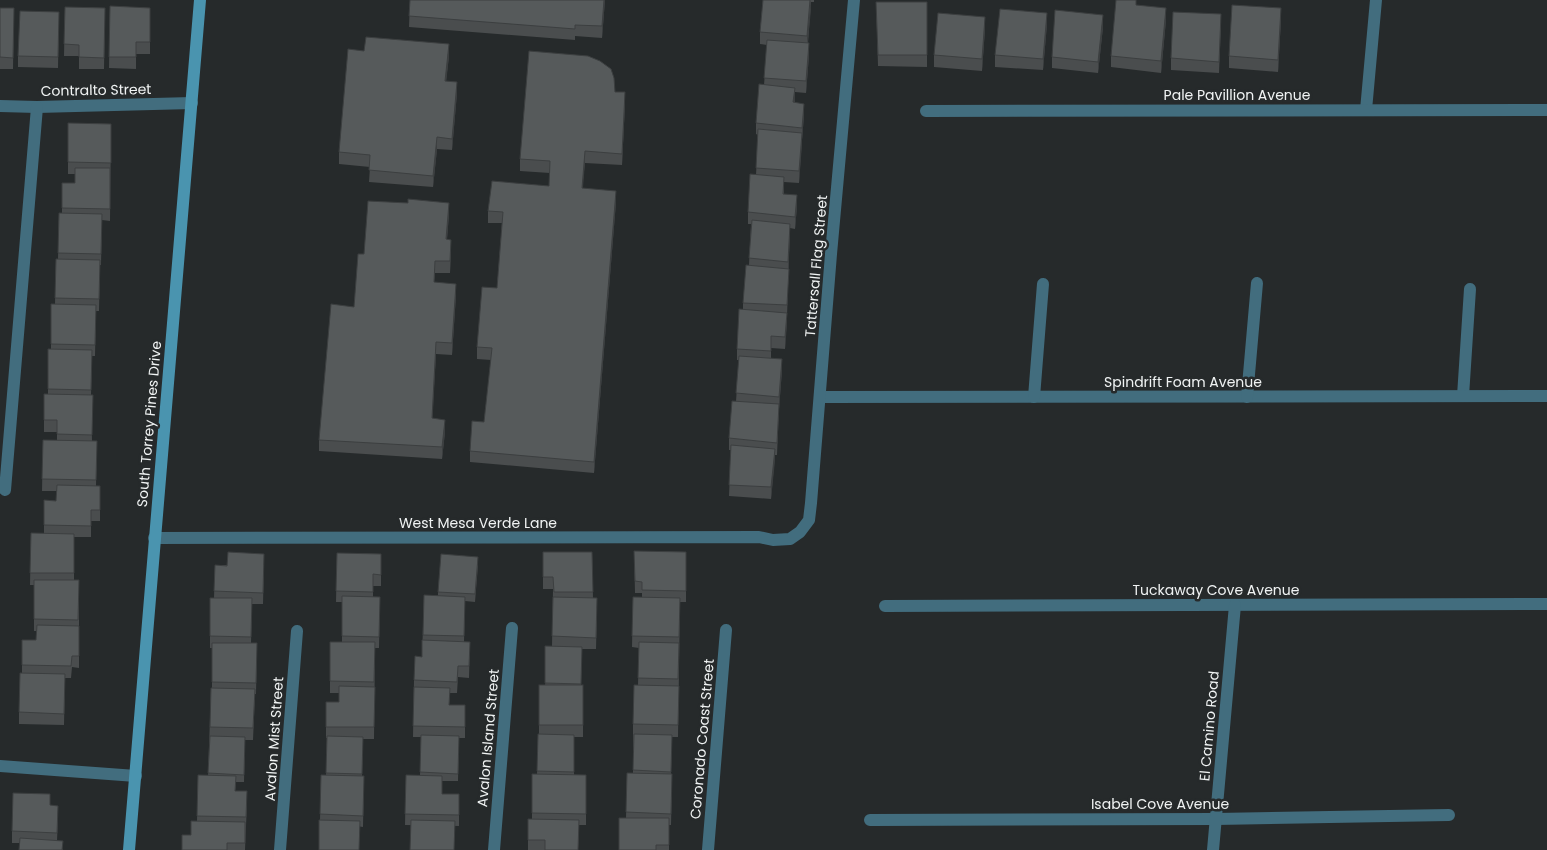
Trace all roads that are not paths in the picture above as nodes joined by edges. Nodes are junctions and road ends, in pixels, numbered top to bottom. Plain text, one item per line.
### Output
1 (200, 0) edge
2 (854, 0) edge
3 (1376, 0) edge
4 (192, 103) junction
5 (0, 106) edge
6 (37, 107) junction
7 (1366, 110) junction
8 (1547, 110) edge
9 (926, 111) dead end
10 (1257, 283) dead end
11 (1043, 284) dead end
12 (1470, 289) dead end
13 (1463, 396) junction
14 (1547, 396) edge
15 (820, 397) junction
16 (1034, 397) junction
17 (1248, 397) junction
18 (5, 490) dead end
19 (800, 532) joint
20 (154, 538) junction
21 (1547, 604) edge
22 (1235, 605) junction
23 (885, 606) dead end
24 (512, 628) dead end
25 (726, 630) dead end
26 (297, 631) dead end
27 (0, 766) edge
28 (136, 776) junction
29 (1449, 815) dead end
30 (1216, 819) junction
31 (870, 820) dead end
32 (129, 850) edge
33 (280, 850) edge
34 (494, 850) edge
35 (708, 850) edge
36 (1213, 850) edge

1 - 4 street, South Torrey Pines Drive
2 - 15 street, Tattersall Flag Street
3 - 7 street
4 - 6 street, Contralto Street
4 - 20 street, South Torrey Pines Drive
5 - 6 street, Contralto Street
6 - 18 street
7 - 8 street, Pale Pavillion Avenue
7 - 9 street, Pale Pavillion Avenue
10 - 17 street
11 - 16 street
12 - 13 street
13 - 14 street, Spindrift Foam Avenue
13 - 17 street, Spindrift Foam Avenue
15 - 16 street, Spindrift Foam Avenue
15 - 19 street, Tattersall Flag Street
16 - 17 street, Spindrift Foam Avenue
19 - 20 street, West Mesa Verde Lane
20 - 28 street, South Torrey Pines Drive
21 - 22 street, Tuckaway Cove Avenue
22 - 23 street, Tuckaway Cove Avenue
22 - 30 street, El Camino Road
24 - 34 street, Avalon Island Street
25 - 35 street, Coronado Coast Street
26 - 33 street, Avalon Mist Street
27 - 28 street
28 - 32 street, South Torrey Pines Drive
29 - 30 street, Isabel Cove Avenue
30 - 31 street, Isabel Cove Avenue
30 - 36 street, El Camino Road

